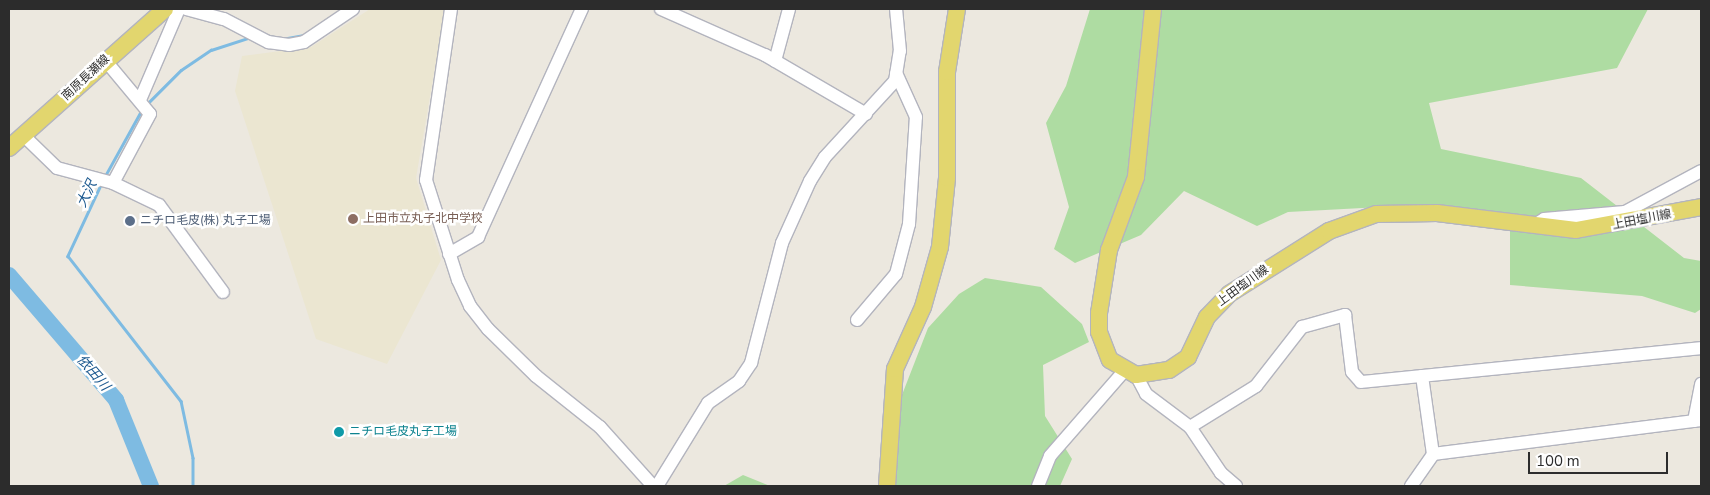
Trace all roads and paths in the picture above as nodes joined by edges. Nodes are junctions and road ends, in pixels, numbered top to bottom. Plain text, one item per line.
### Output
1 (165, 9) edge
2 (179, 9) edge
3 (186, 9) edge
4 (353, 9) edge
5 (451, 9) edge
6 (582, 9) edge
7 (661, 9) edge
8 (789, 9) edge
9 (896, 9) edge
10 (957, 9) edge
11 (1154, 9) edge
12 (105, 60) junction
13 (775, 61) junction
14 (896, 74) junction
15 (140, 100) junction
16 (866, 114) junction
17 (24, 136) junction
18 (9, 148) edge
19 (1701, 171) edge
20 (113, 183) junction
21 (1701, 207) edge
22 (1531, 226) junction
23 (449, 254) junction
24 (223, 292) dead end
25 (857, 320) dead end
26 (1701, 348) edge
27 (1131, 373) junction
28 (1422, 376) junction
29 (1701, 384) edge
30 (1698, 421) edge
31 (1190, 427) junction
32 (1432, 454) junction
33 (655, 486) edge
34 (886, 486) edge
35 (1038, 486) edge
36 (1236, 486) edge
37 (1411, 486) edge

1 - 12 main road, 南原長瀬線
2 - 15 street
3 - 4 street
5 - 23 street
6 - 23 street
7 - 13 street
8 - 13 street
9 - 14 street
10 - 34 main road
11 - 27 main road
12 - 15 street
12 - 17 main road, 南原長瀬線
13 - 16 street
14 - 16 street
14 - 25 street
15 - 20 street
16 - 33 street
17 - 18 main road, 南原長瀬線
17 - 20 street
19 - 22 street
20 - 24 street
21 - 22 main road, 上田塩川線
22 - 27 main road, 上田塩川線
23 - 33 street
26 - 28 street
27 - 31 street
27 - 35 street
28 - 31 street
28 - 32 street
29 - 30 street
30 - 32 street
31 - 36 street
32 - 37 street

